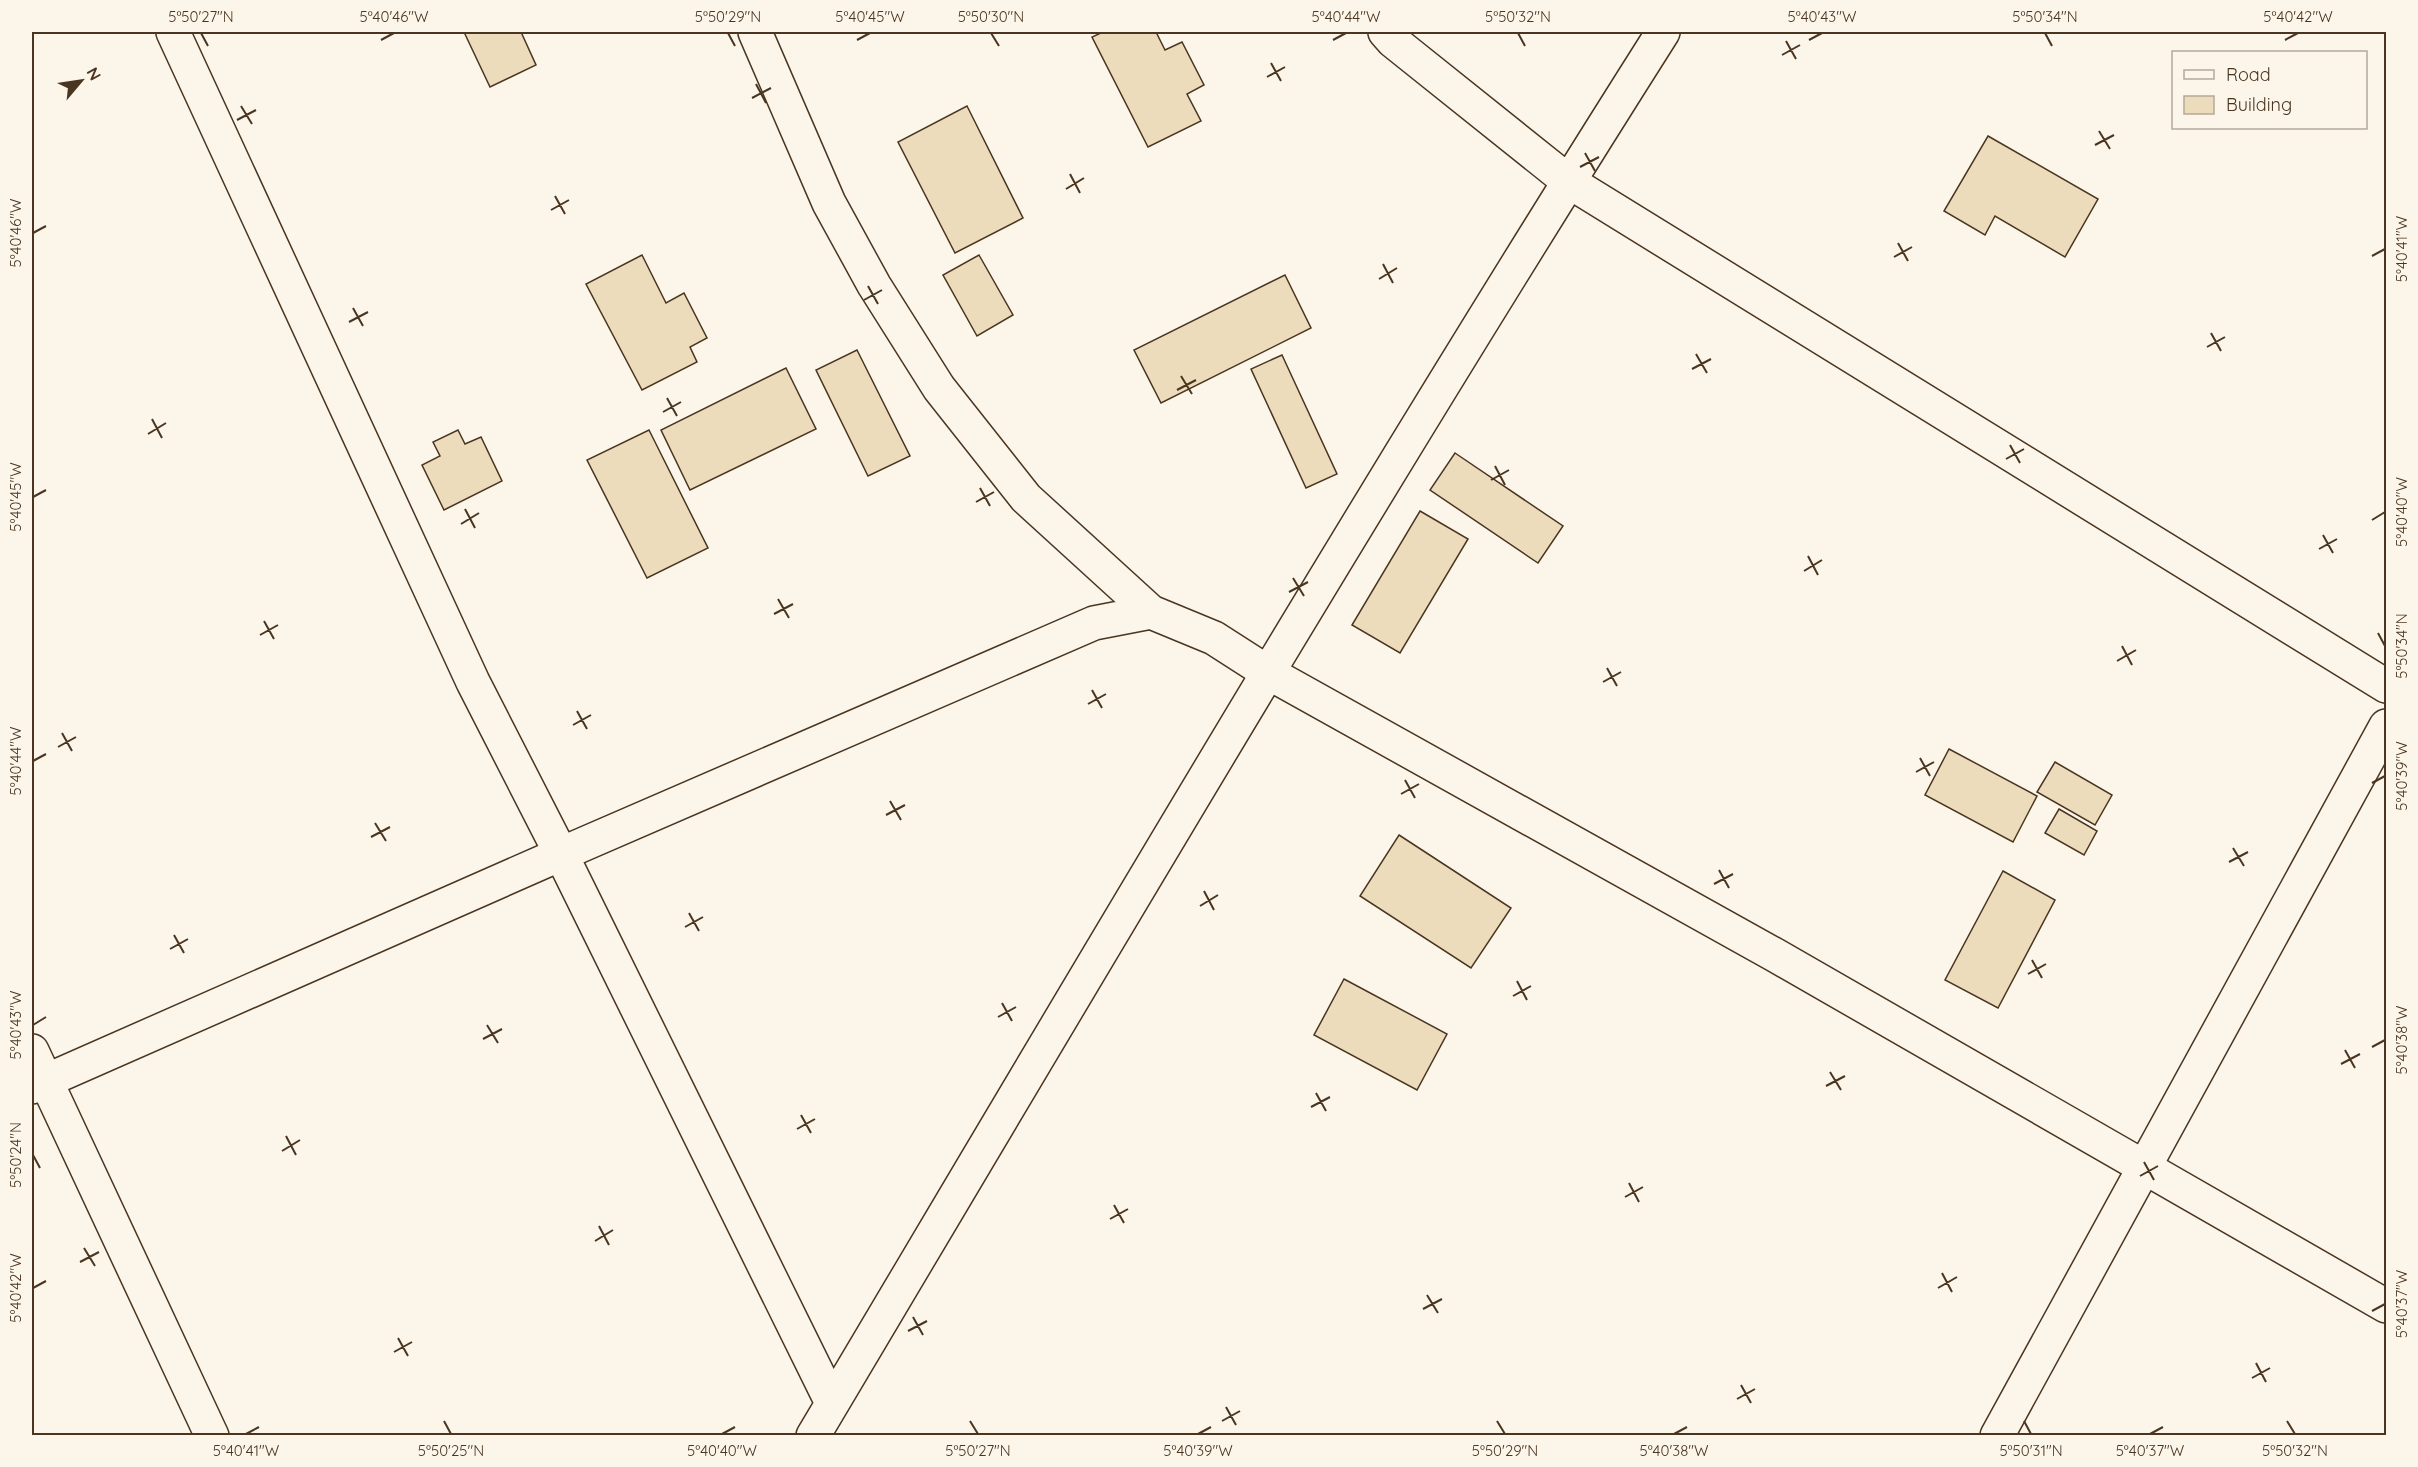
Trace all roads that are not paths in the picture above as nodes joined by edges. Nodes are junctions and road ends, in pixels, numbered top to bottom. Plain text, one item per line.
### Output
1 (173, 32) edge
2 (755, 32) edge
3 (1385, 32) edge
4 (1663, 32) edge
5 (1568, 182) junction
6 (1151, 612) junction
7 (1267, 672) junction
8 (2386, 686) edge
9 (2386, 726) edge
10 (561, 854) junction
11 (32, 1051) edge
12 (39, 1084) edge
13 (2145, 1168) junction
14 (2386, 1306) edge
15 (832, 1403) junction
16 (212, 1436) edge
17 (813, 1436) edge
18 (1997, 1436) edge

1 - 10 street
2 - 6 street
3 - 5 street
4 - 5 street
5 - 7 street
5 - 8 street
6 - 7 street
6 - 10 street
7 - 13 street
7 - 15 street
9 - 13 street
10 - 12 street
10 - 15 street
11 - 12 street
12 - 16 street
13 - 14 street
13 - 18 street
15 - 17 street

